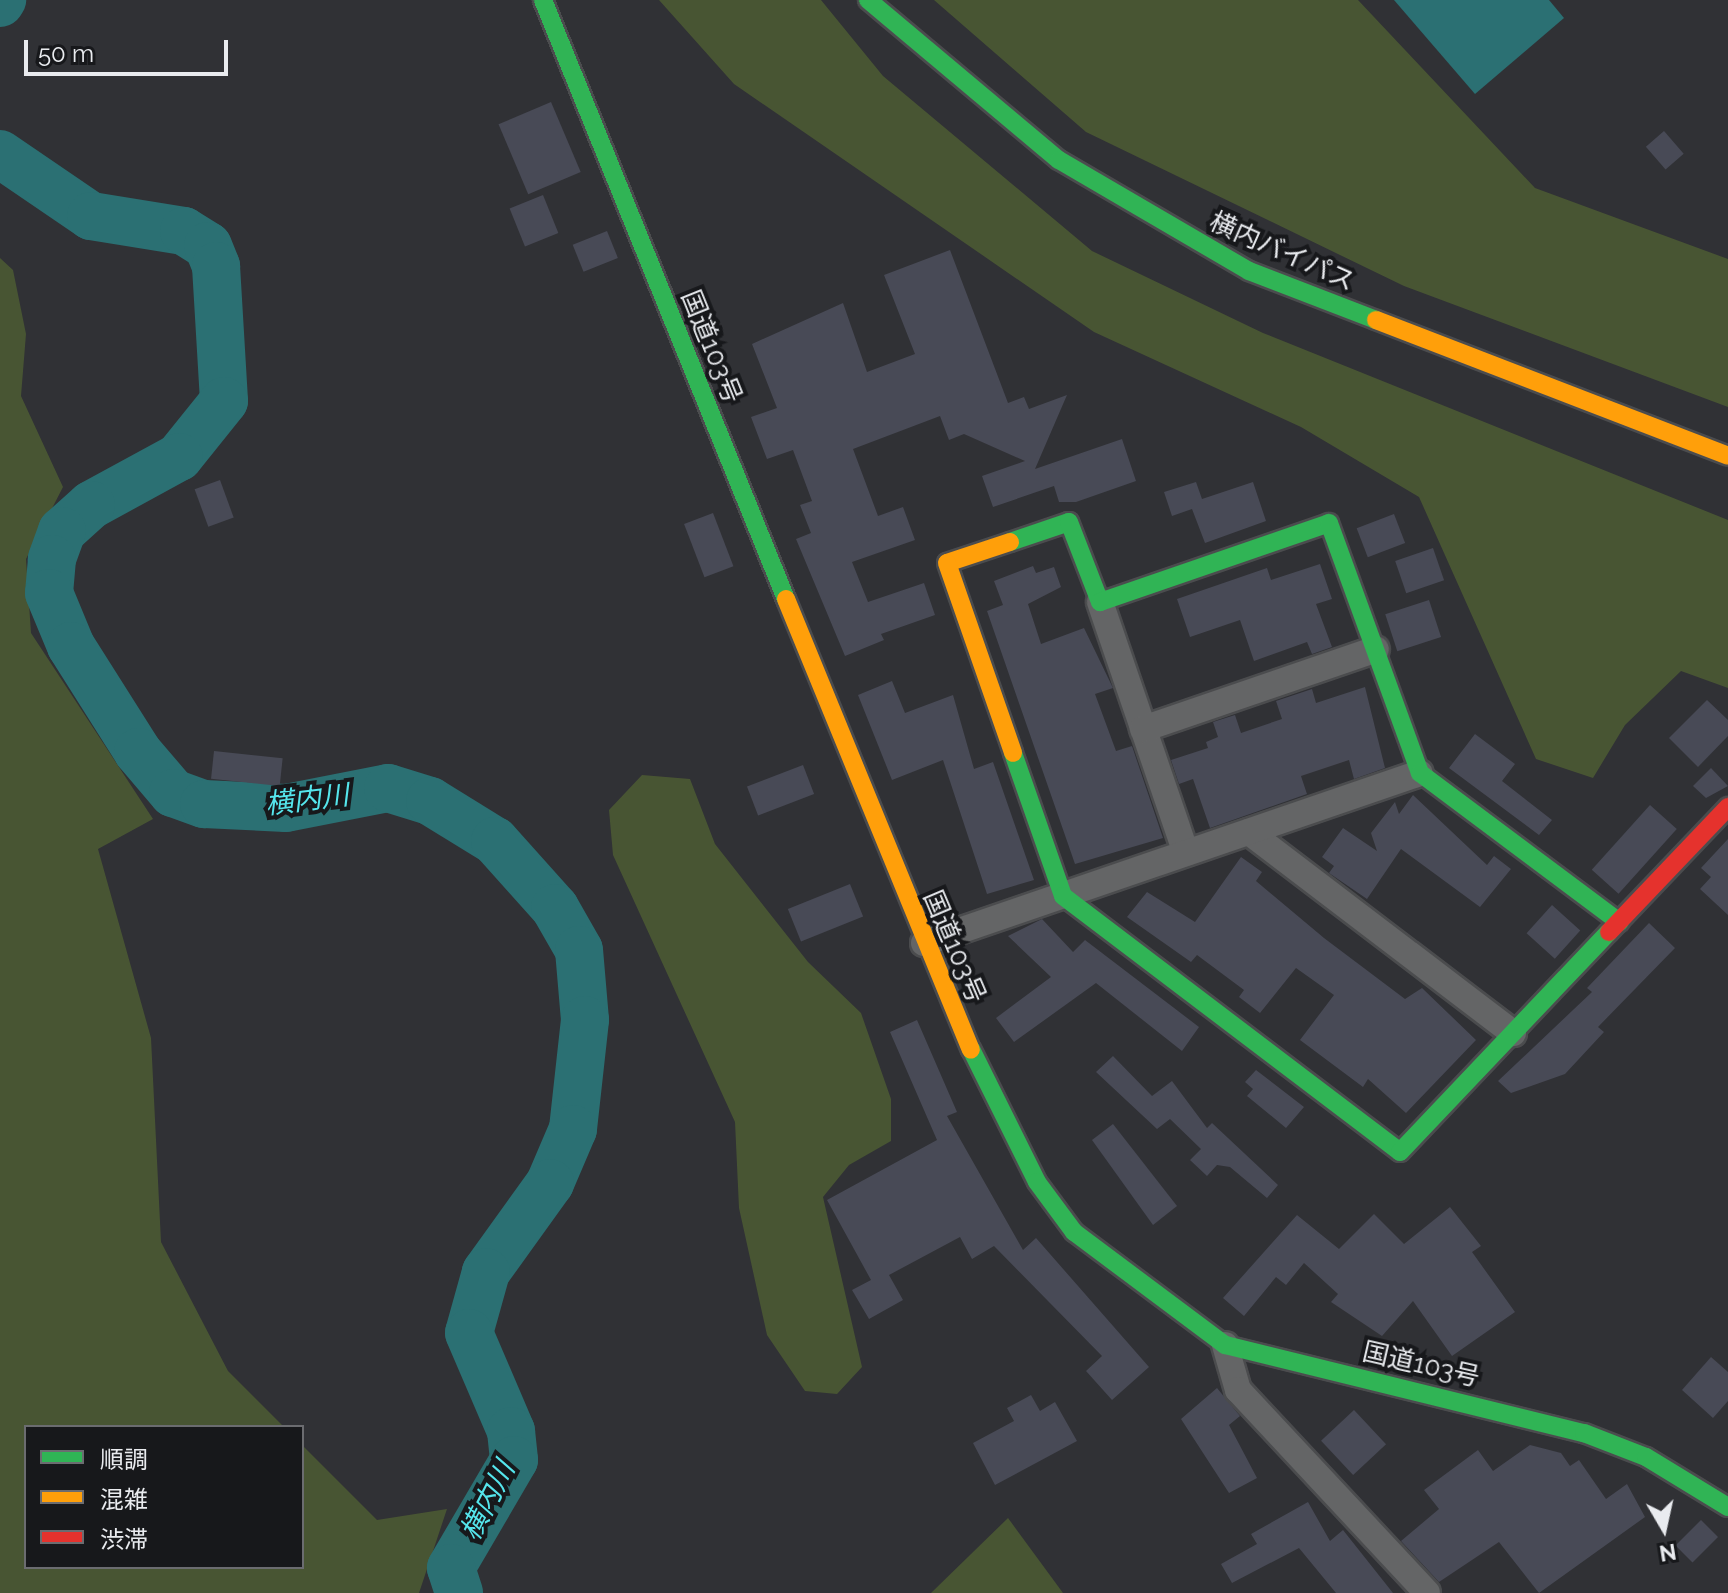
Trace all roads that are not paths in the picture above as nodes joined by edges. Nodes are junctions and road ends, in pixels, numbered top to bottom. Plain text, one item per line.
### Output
1 (543, 0) edge
2 (868, 0) edge
3 (1728, 456) edge
4 (1100, 602) junction
5 (1376, 649) junction
6 (1143, 729) junction
7 (1420, 773) junction
8 (1728, 807) edge
9 (1249, 832) junction
10 (1186, 853) junction
11 (1063, 896) junction
12 (1619, 922) junction
13 (924, 943) junction
14 (1513, 1033) junction
15 (1225, 1345) junction
16 (1728, 1507) edge
17 (1427, 1593) edge

1 - 13 main road, 国道103号
2 - 3 main road, 横内バイパス
4 - 5 main road
4 - 6 street
4 - 11 main road
5 - 6 street
5 - 7 main road
6 - 10 street
7 - 9 street
7 - 12 main road
8 - 12 main road
9 - 10 street
9 - 14 street
10 - 11 street
11 - 13 street
11 - 14 main road
12 - 14 main road
13 - 15 main road, 国道103号
15 - 16 main road, 国道103号
15 - 17 street

